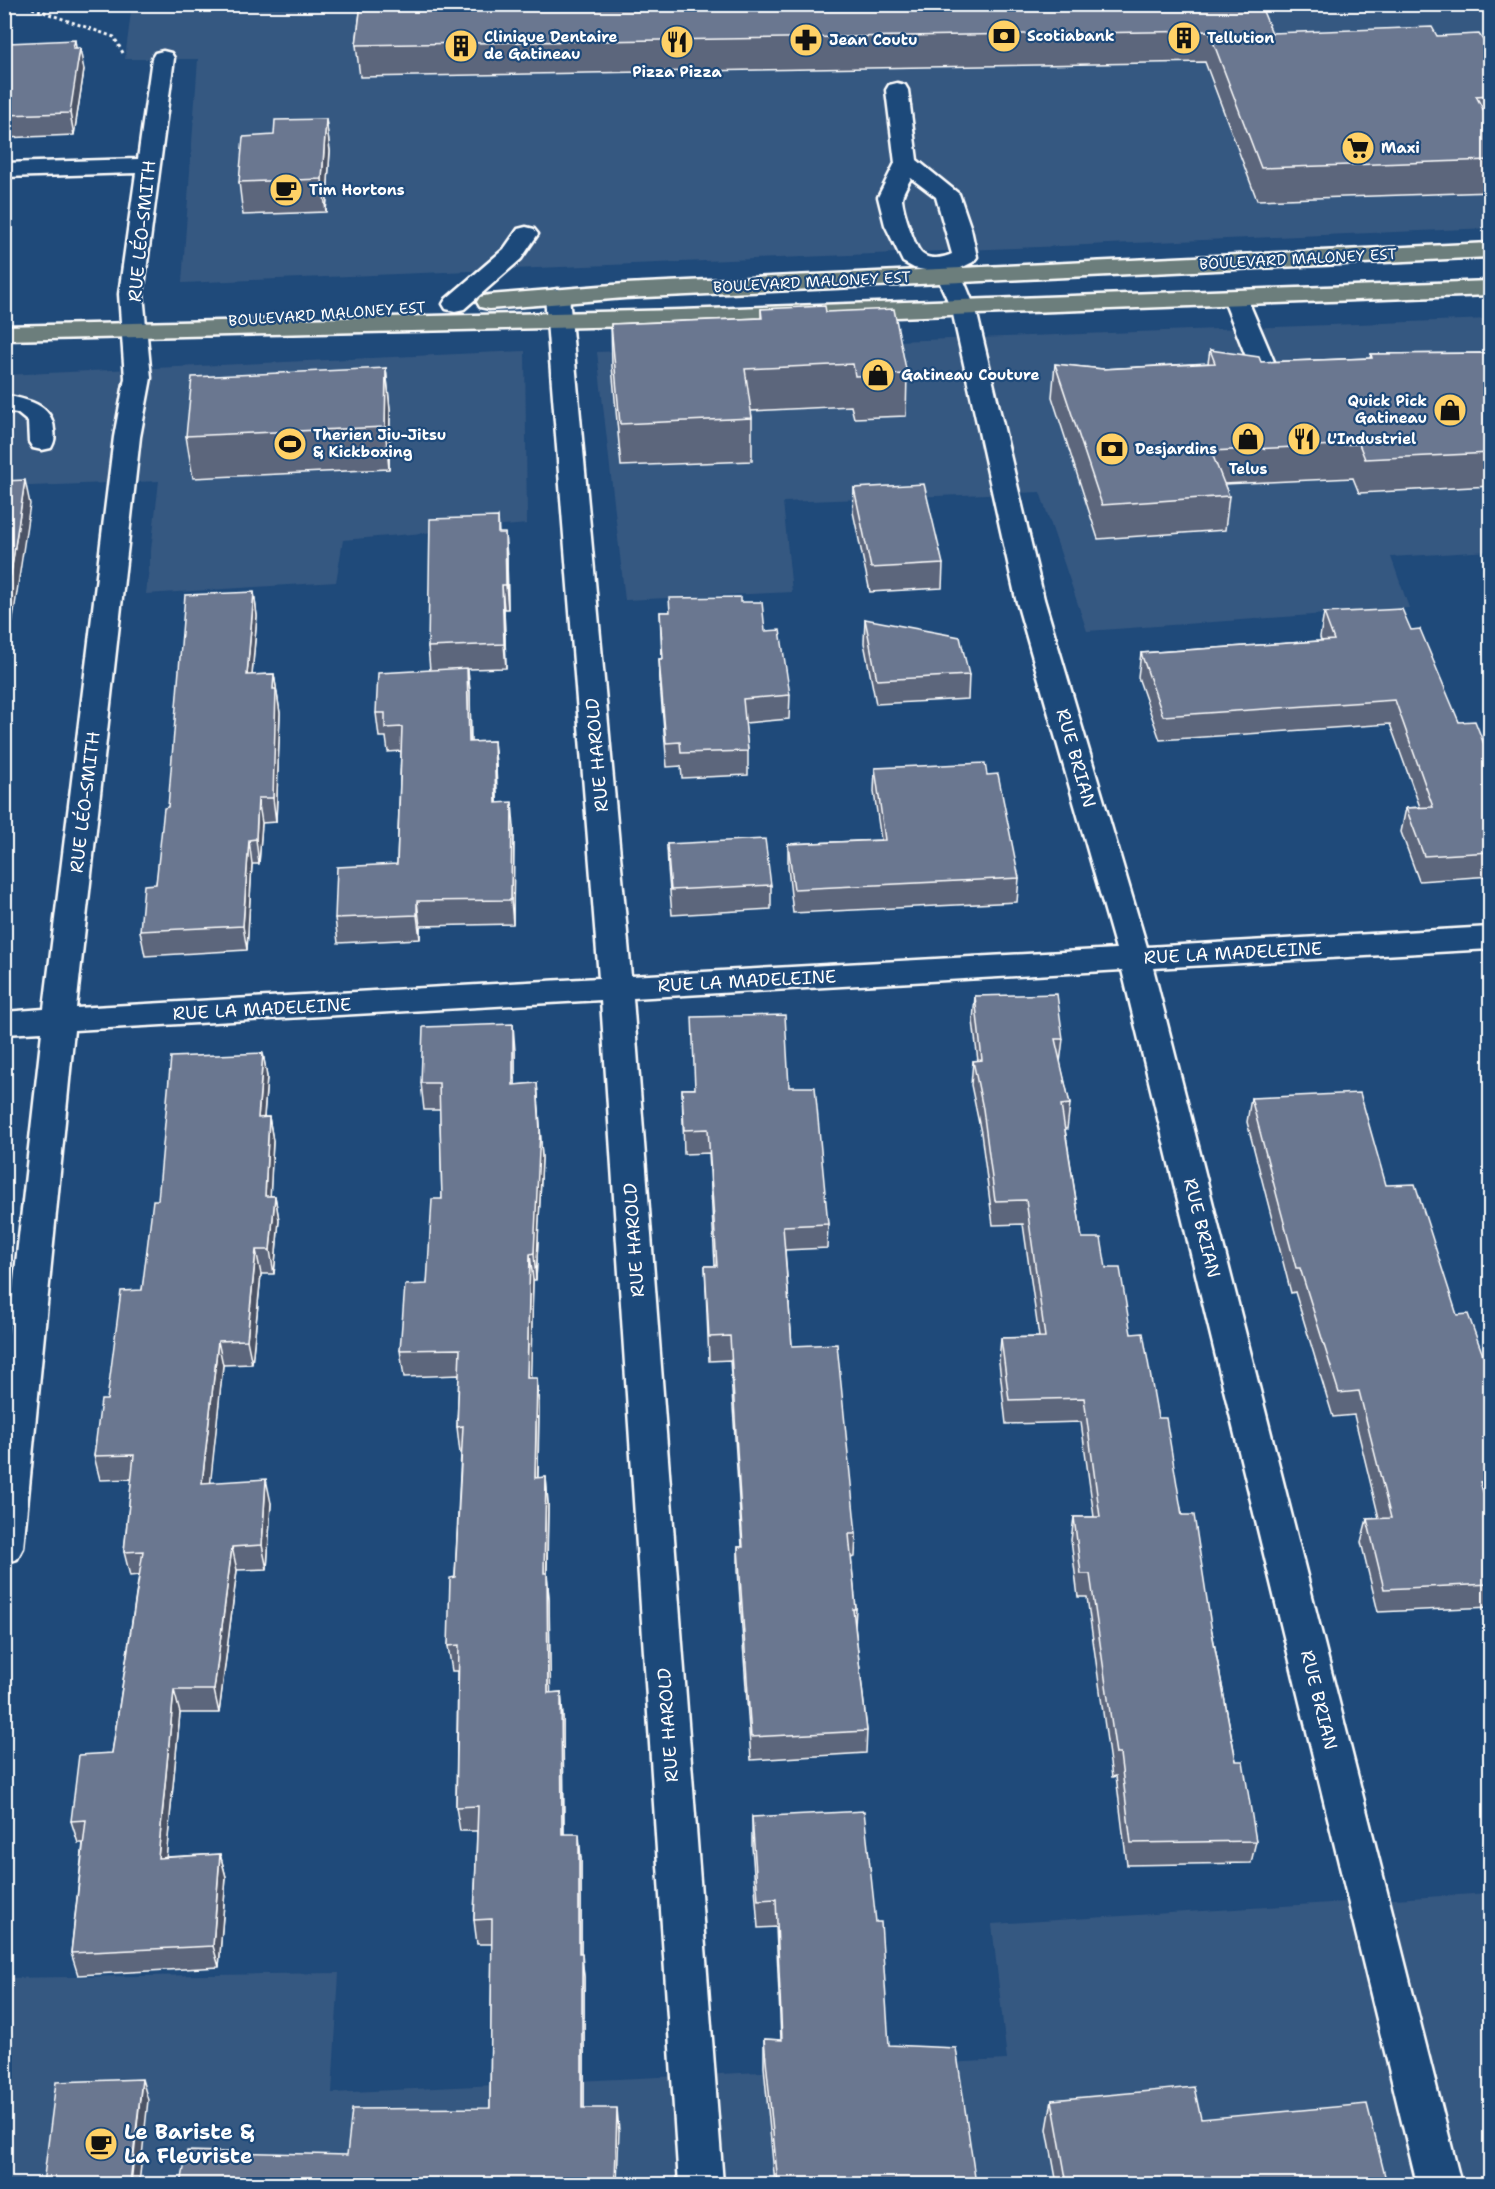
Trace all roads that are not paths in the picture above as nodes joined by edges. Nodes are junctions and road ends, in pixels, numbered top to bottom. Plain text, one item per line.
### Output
1 (163, 58) dead end
2 (897, 90) dead end
3 (906, 163) junction
4 (149, 166) junction
5 (4, 170) edge
6 (526, 234) dead end
7 (1491, 249) edge
8 (947, 271) junction
9 (1491, 288) edge
10 (1235, 298) junction
11 (455, 304) junction
12 (559, 309) junction
13 (964, 310) junction
14 (135, 328) junction
15 (4, 333) edge
16 (1262, 364) edge
17 (4, 403) edge
18 (42, 442) dead end
19 (1491, 938) edge
20 (1135, 959) junction
21 (616, 988) junction
22 (59, 1020) junction
23 (4, 1023) edge
24 (4, 1548) edge
25 (701, 2184) edge
26 (1439, 2184) edge

1 - 4 street, RUE LÉO-SMITH
2 - 3 street
3 - 8 street
3 - 8 street
4 - 5 street
4 - 14 street, RUE LÉO-SMITH
6 - 11 street
7 - 8 main road, BOULEVARD MALONEY EST
8 - 12 main road, BOULEVARD MALONEY EST
8 - 13 street, RUE BRIAN
9 - 10 main road, BOULEVARD MALONEY EST
10 - 13 main road, BOULEVARD MALONEY EST
10 - 16 street
11 - 12 main road, BOULEVARD MALONEY EST
11 - 14 main road, BOULEVARD MALONEY EST
12 - 13 main road, BOULEVARD MALONEY EST
12 - 14 main road, BOULEVARD MALONEY EST
12 - 21 street, RUE HAROLD
13 - 20 street, RUE BRIAN
14 - 15 main road, BOULEVARD MALONEY EST
14 - 22 street, RUE LÉO-SMITH
17 - 18 street
19 - 20 street, RUE LA MADELEINE
20 - 21 street, RUE LA MADELEINE
20 - 26 street, RUE BRIAN
21 - 22 street, RUE LA MADELEINE
21 - 25 street, RUE HAROLD
22 - 23 street, RUE LA MADELEINE
22 - 24 street, RUE LÉO-SMITH

